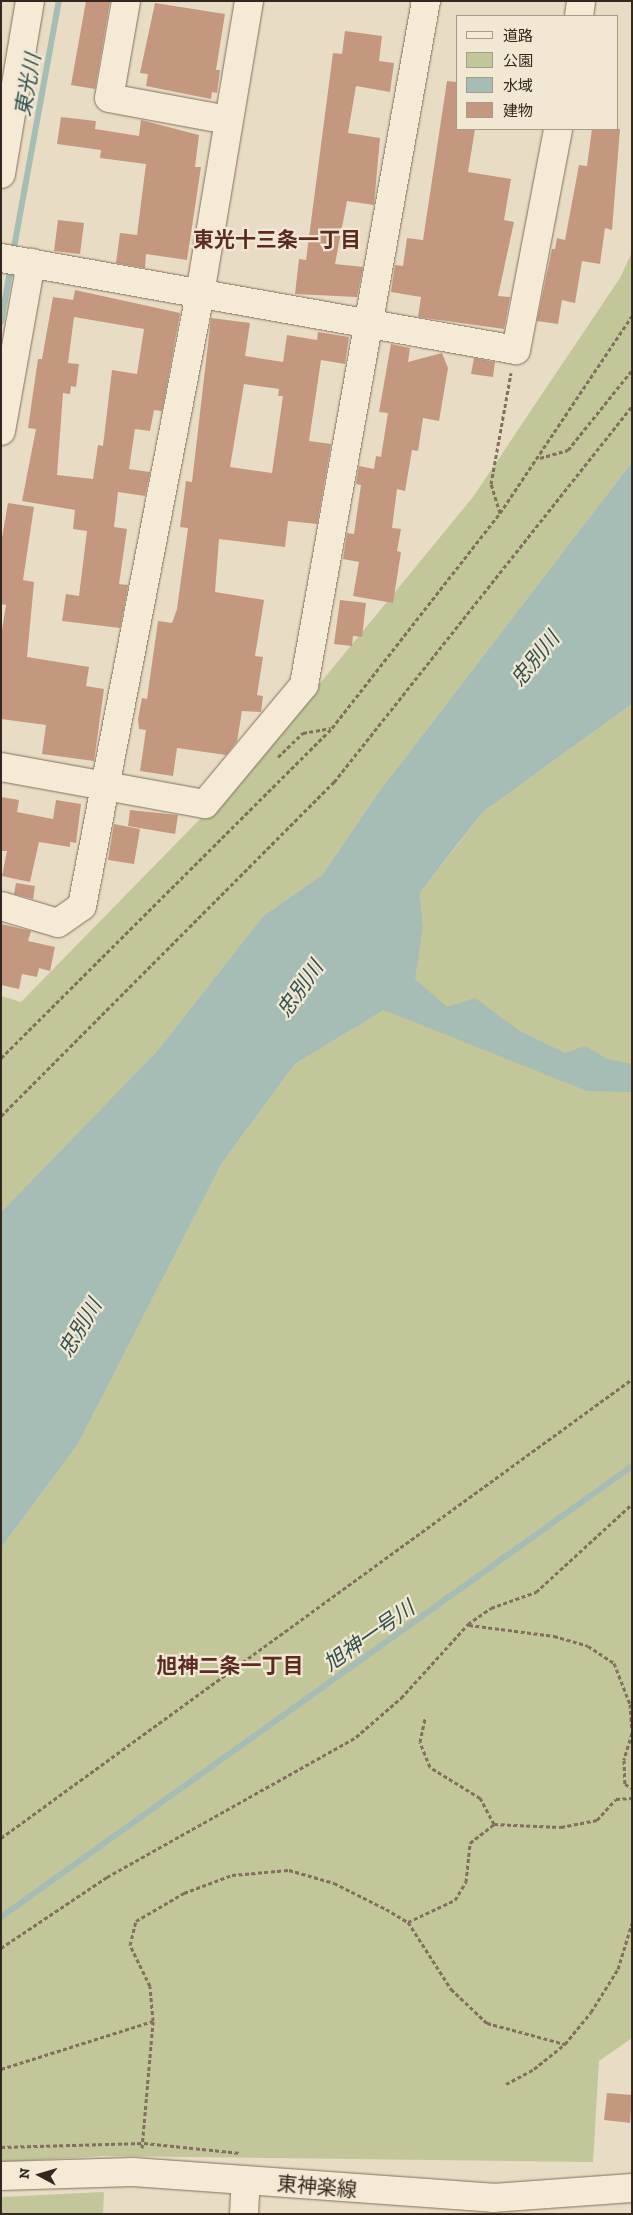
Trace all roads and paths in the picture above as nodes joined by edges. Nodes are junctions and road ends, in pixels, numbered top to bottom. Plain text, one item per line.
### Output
1 (30, 1) edge
2 (126, 1) edge
3 (249, 1) edge
4 (426, 1) edge
5 (582, 1) edge
6 (579, 15) edge
7 (228, 120) junction
8 (558, 130) edge
9 (1, 174) edge
10 (14, 260) edge
11 (200, 294) junction
12 (632, 316) edge
13 (370, 324) junction
14 (516, 350) junction
15 (632, 370) edge
16 (632, 406) edge
17 (1, 432) edge
18 (540, 458) junction
19 (500, 513) junction
20 (1, 767) edge
21 (107, 786) junction
22 (1, 906) edge
23 (1, 1058) edge
24 (1, 1116) edge
25 (632, 1379) edge
26 (632, 1504) edge
27 (468, 1624) junction
28 (425, 1719) dead end
29 (632, 1731) edge
30 (632, 1788) edge
31 (632, 1798) edge
32 (494, 1824) junction
33 (1, 1838) edge
34 (408, 1922) junction
35 (632, 1923) edge
36 (1, 1948) edge
37 (153, 2021) junction
38 (565, 2044) junction
39 (1, 2069) edge
40 (506, 2084) dead end
41 (133, 2172) junction
42 (1, 2176) edge
43 (246, 2181) junction
44 (632, 2188) edge
45 (411, 2204) edge
46 (562, 2204) edge
47 (244, 2214) edge

1 - 9 street
2 - 7 street
3 - 7 street
4 - 13 street
5 - 6 street
7 - 11 street
8 - 14 street
10 - 11 street
10 - 17 street
11 - 13 street
11 - 21 street
12 - 18 path
13 - 14 street
13 - 21 street
14 - 19 path
15 - 18 path
16 - 24 path
18 - 19 path
19 - 23 path
20 - 21 street
21 - 22 street
25 - 33 path
26 - 27 path
27 - 29 path
27 - 36 path
28 - 32 path
29 - 30 path
31 - 32 path
32 - 34 path
34 - 37 path
34 - 38 path
35 - 38 path
37 - 39 path
37 - 41 path
38 - 40 path
41 - 42 street, 東神楽線
41 - 43 street, 東神楽線
43 - 45 street, 東神楽線
43 - 47 street
44 - 46 street, 東神楽線
45 - 46 street, 東神楽線

